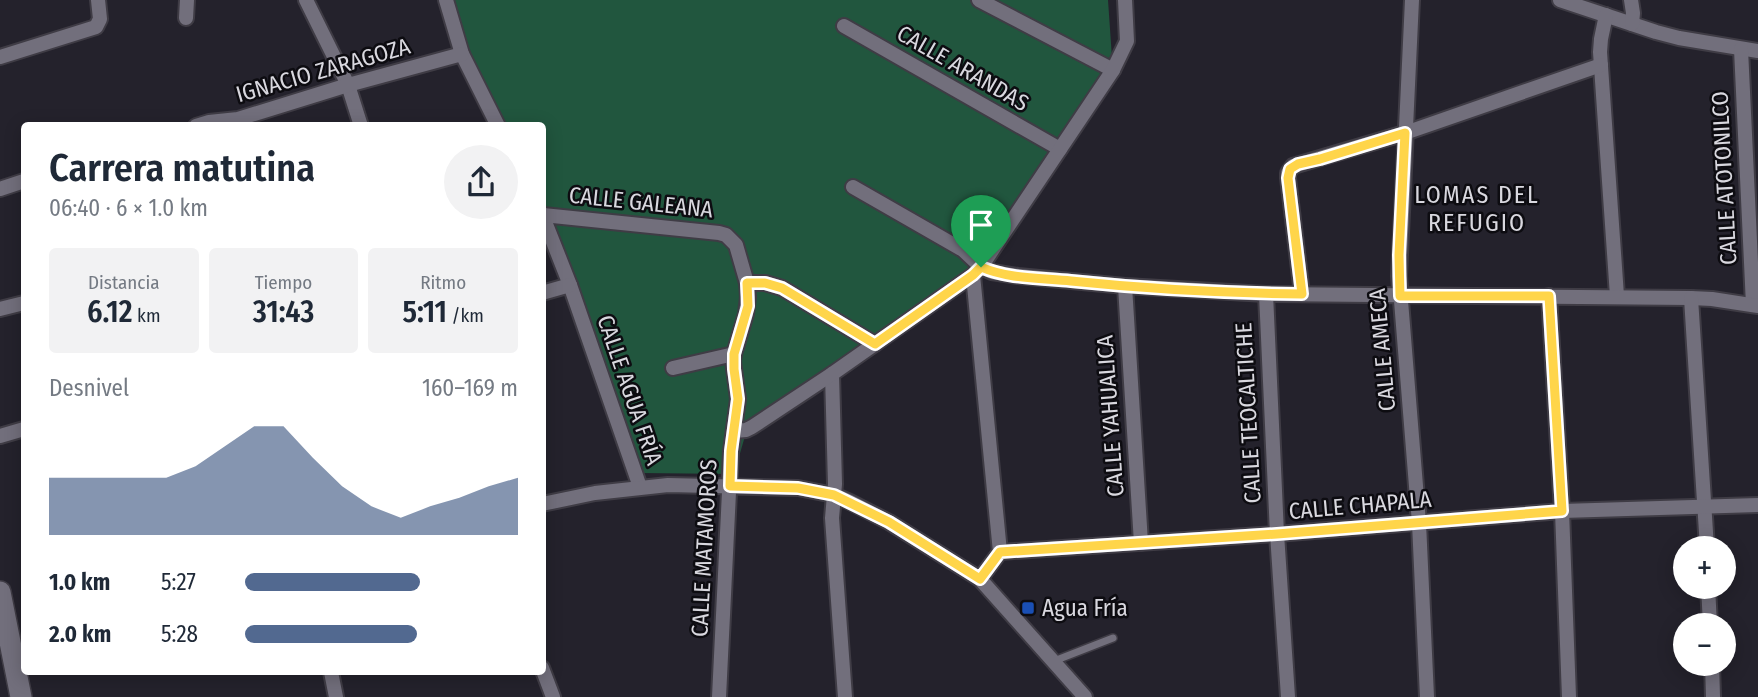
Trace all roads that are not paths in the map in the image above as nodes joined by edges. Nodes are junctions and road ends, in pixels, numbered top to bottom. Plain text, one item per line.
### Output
1 (98, 0) edge
2 (187, 0) edge
3 (306, 0) edge
4 (446, 0) edge
5 (979, 0) edge
6 (1125, 0) edge
7 (1412, 0) edge
8 (1560, 0) edge
9 (1631, 0) edge
10 (1606, 15) junction
11 (186, 18) dead end
12 (1632, 24) junction
13 (844, 26) dead end
14 (1741, 49) junction
15 (1758, 51) edge
16 (462, 54) junction
17 (0, 57) edge
18 (1601, 65) junction
19 (1113, 70) junction
20 (348, 85) junction
21 (228, 122) edge
22 (360, 122) edge
23 (496, 122) edge
24 (1405, 133) junction
25 (1060, 149) junction
26 (21, 182) edge
27 (853, 187) dead end
28 (0, 189) edge
29 (546, 214) edge
30 (546, 222) edge
31 (732, 239) joint
32 (977, 271) junction
33 (747, 283) junction
34 (570, 285) junction
35 (1125, 286) junction
36 (546, 292) edge
37 (1266, 294) junction
38 (1302, 294) junction
39 (1400, 296) junction
40 (1549, 296) junction
41 (1617, 296) junction
42 (1690, 298) junction
43 (21, 304) edge
44 (1756, 305) edge
45 (0, 309) edge
46 (875, 344) junction
47 (734, 354) junction
48 (673, 368) dead end
49 (832, 374) junction
50 (21, 430) edge
51 (734, 430) junction
52 (0, 436) edge
53 (730, 486) junction
54 (640, 487) junction
55 (834, 495) junction
56 (546, 503) edge
57 (1758, 505) edge
58 (1705, 507) junction
59 (1562, 511) junction
60 (1419, 523) junction
61 (1277, 534) junction
62 (1706, 536) edge
63 (1140, 542) junction
64 (1000, 552) junction
65 (980, 579) junction
66 (0, 592) edge
67 (1113, 638) dead end
68 (17, 639) edge
69 (1054, 662) junction
70 (331, 675) edge
71 (545, 675) edge
72 (1712, 676) edge
73 (21, 697) edge
74 (335, 697) edge
75 (553, 697) edge
76 (719, 697) edge
77 (845, 697) edge
78 (1085, 697) edge
79 (1289, 697) edge
80 (1427, 697) edge
81 (1569, 697) edge
82 (1713, 697) edge

1 - 17 street
2 - 11 street
3 - 20 street
4 - 16 street
5 - 19 street
6 - 19 street
7 - 24 street, CALLE AMECA
8 - 10 street
9 - 12 street
10 - 12 street
10 - 18 street
12 - 14 street
13 - 25 street, CALLE ARANDAS
14 - 15 street
14 - 44 street, CALLE ATOTONILCO
16 - 20 street, IGNACIO ZARAGOZA
16 - 23 street
18 - 24 street
18 - 41 street
19 - 25 street
20 - 21 street, IGNACIO ZARAGOZA
20 - 22 street
24 - 38 street
24 - 39 street, CALLE AMECA
25 - 32 street
26 - 28 street
27 - 32 street
29 - 31 street, CALLE GALEANA
30 - 34 street, CALLE AGUA FRÍA
31 - 33 street, CALLE MATAMOROS
32 - 35 street
32 - 46 street
32 - 64 street
33 - 46 street
33 - 47 street, CALLE MATAMOROS
34 - 36 street
34 - 54 street, CALLE AGUA FRÍA
35 - 37 street
35 - 63 street, CALLE YAHUALICA
37 - 38 street
37 - 61 street, CALLE TEOCALTICHE
38 - 39 street
39 - 40 street
39 - 60 street, CALLE AMECA
40 - 41 street
40 - 59 street
41 - 42 street
42 - 44 street
42 - 58 street
43 - 45 street
46 - 49 street
47 - 48 street
47 - 51 street, CALLE MATAMOROS
49 - 51 street
49 - 55 street
50 - 52 street
51 - 53 street, CALLE MATAMOROS
53 - 54 street, CALLE AGUA FRÍA
53 - 55 street, CALLE AGUA FRÍA
53 - 76 street, CALLE MATAMOROS
54 - 56 street
55 - 65 street, CALLE AGUA FRÍA
55 - 77 street
57 - 58 street, CALLE CHAPALA
58 - 59 street, CALLE CHAPALA
58 - 62 street
59 - 60 street, CALLE CHAPALA
59 - 81 street
60 - 61 street, CALLE CHAPALA
60 - 80 street, CALLE AMECA
61 - 63 street, CALLE CHAPALA
61 - 79 street, CALLE TEOCALTICHE
63 - 64 street, CALLE CHAPALA
64 - 65 street
65 - 69 street, CALLE AGUA FRÍA
66 - 68 street
67 - 69 lane
68 - 73 street
69 - 78 street, CALLE AGUA FRÍA
70 - 74 street
71 - 75 street
72 - 82 street

